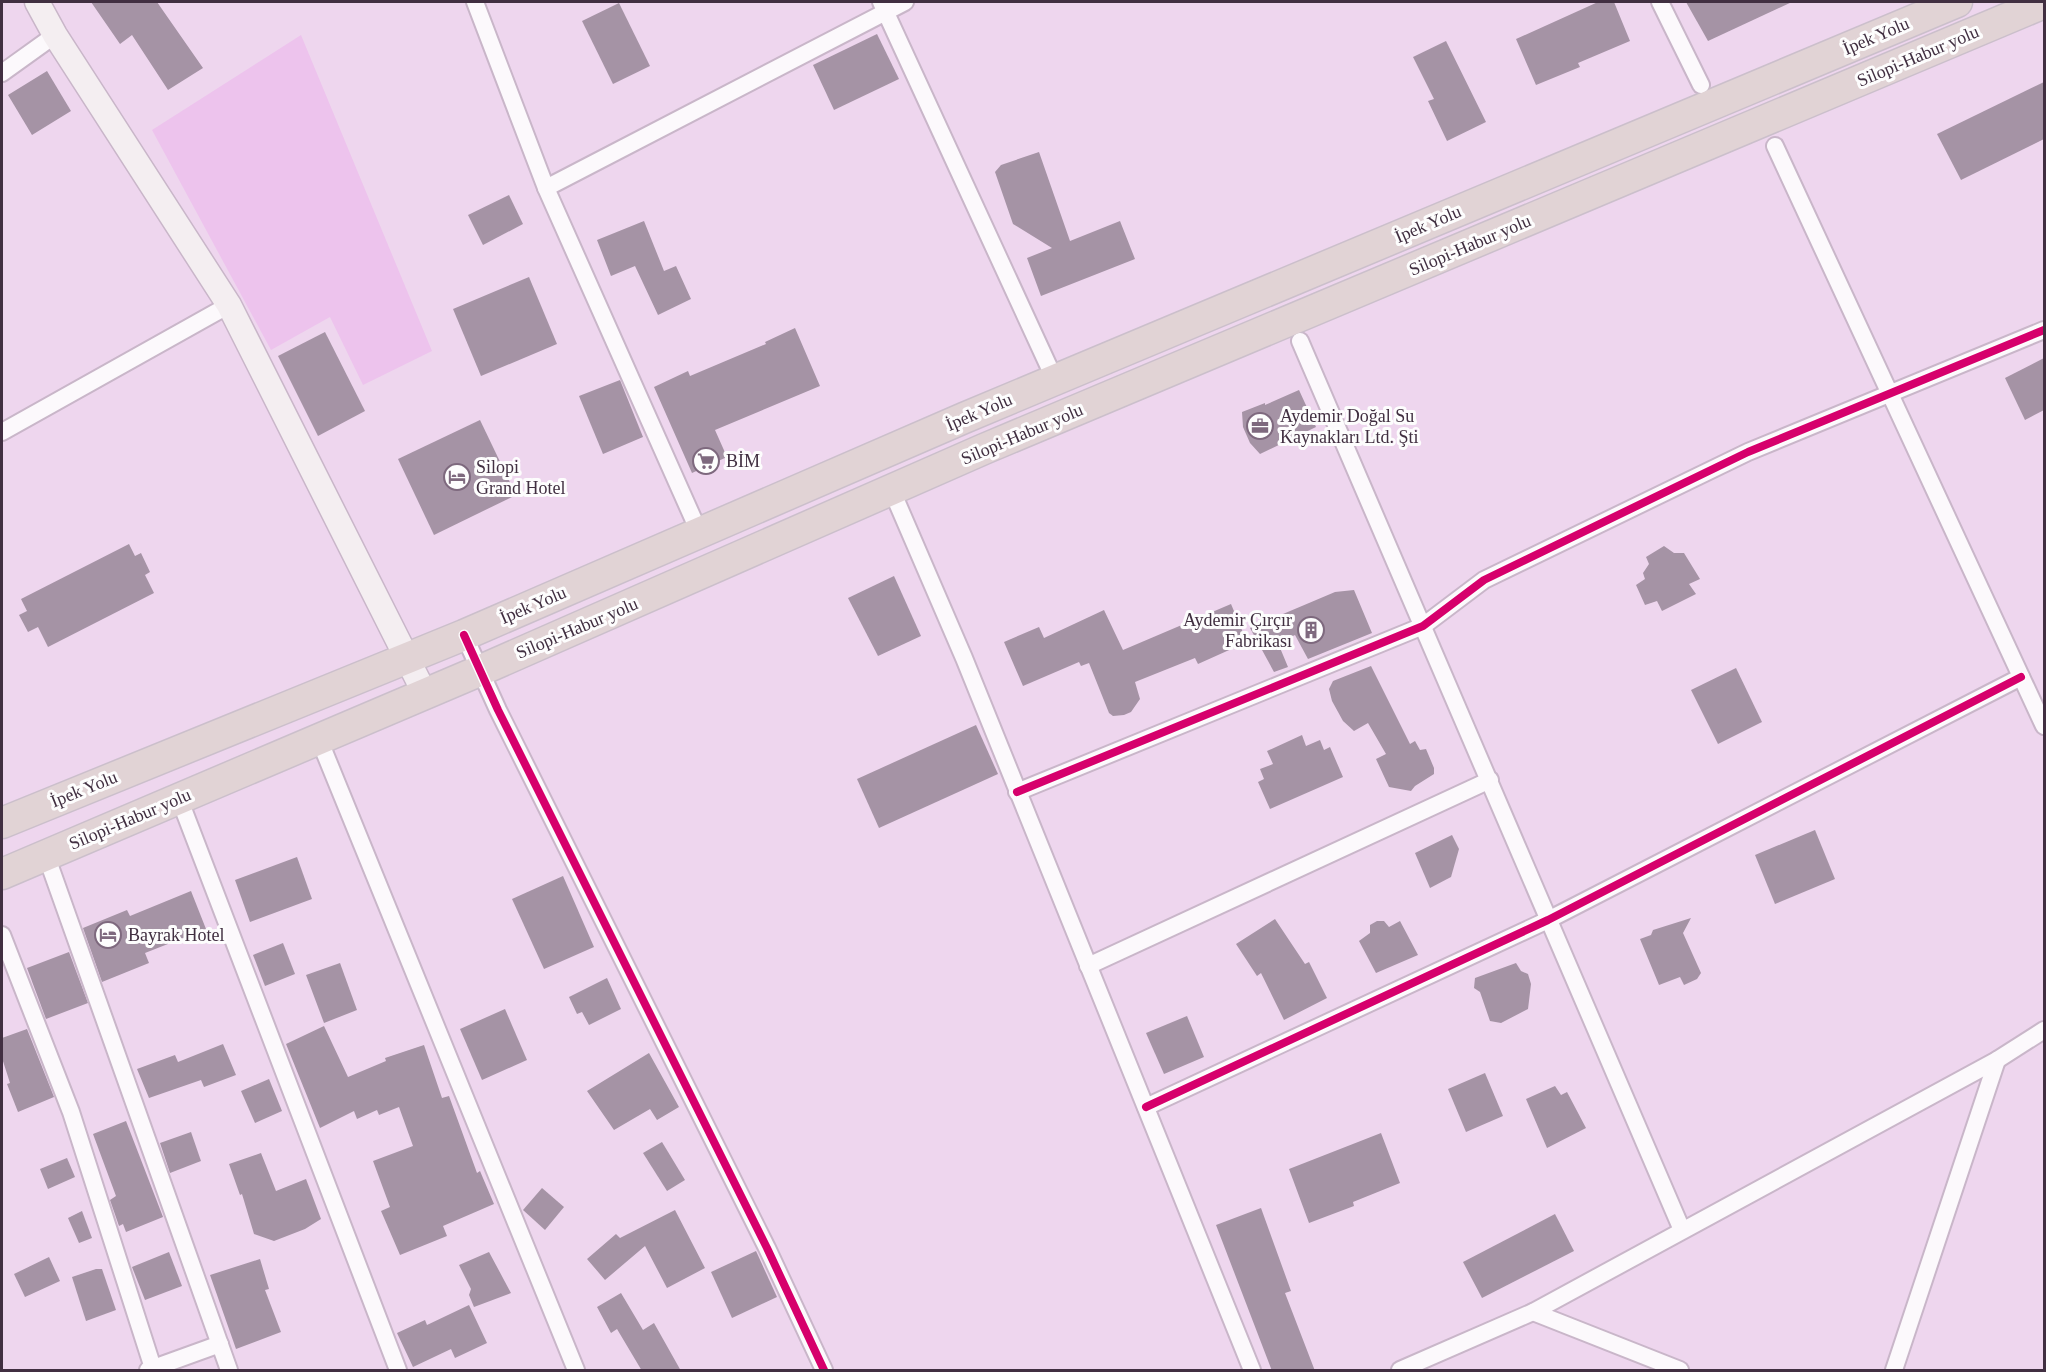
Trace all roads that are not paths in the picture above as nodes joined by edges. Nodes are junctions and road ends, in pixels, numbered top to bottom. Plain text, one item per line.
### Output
1 (38, 2) edge
2 (475, 2) edge
3 (905, 2) edge
4 (1660, 2) edge
5 (1957, 2) edge
6 (2044, 3) edge
7 (883, 6) edge
8 (55, 35) junction
9 (2, 73) edge
10 (1701, 85) dead end
11 (1775, 146) dead end
12 (546, 188) junction
13 (229, 304) junction
14 (2044, 330) edge
15 (1300, 341) dead end
16 (1055, 380) junction
17 (1890, 395) junction
18 (2, 432) edge
19 (892, 491) junction
20 (700, 534) junction
21 (1423, 626) junction
22 (464, 635) junction
23 (407, 658) junction
24 (479, 671) junction
25 (2021, 676) junction
26 (426, 694) junction
27 (2044, 726) edge
28 (319, 739) junction
29 (1490, 780) junction
30 (1017, 792) junction
31 (180, 798) junction
32 (2, 823) edge
33 (46, 855) junction
34 (2, 873) edge
35 (1548, 920) junction
36 (2, 935) edge
37 (1088, 966) junction
38 (2044, 1030) edge
39 (1997, 1060) junction
40 (1146, 1107) junction
41 (1682, 1230) junction
42 (1533, 1312) junction
43 (220, 1344) junction
44 (150, 1369) edge
45 (229, 1371) edge
46 (398, 1371) edge
47 (576, 1371) edge
48 (824, 1371) edge
49 (1252, 1371) edge
50 (1400, 1371) edge
51 (1680, 1371) edge
52 (1894, 1371) edge

1 - 8 street
2 - 12 street
3 - 7 street
4 - 10 street
5 - 16 highway, İpek Yolu
6 - 19 highway, Silopi-Habur yolu
7 - 12 street
7 - 16 street
8 - 9 street
8 - 13 street
11 - 17 street
12 - 20 street
13 - 18 street
13 - 23 street
14 - 17 street
15 - 21 street
16 - 20 highway, İpek Yolu
17 - 21 street
17 - 25 street
19 - 24 highway, Silopi-Habur yolu
19 - 30 street
20 - 22 highway, İpek Yolu
21 - 29 street
21 - 30 street
22 - 23 highway, İpek Yolu
22 - 24 street
23 - 26 street
23 - 32 highway, İpek Yolu
24 - 26 highway, Silopi-Habur yolu
24 - 48 street
25 - 27 street
25 - 35 street
26 - 28 highway, Silopi-Habur yolu
28 - 31 highway, Silopi-Habur yolu
28 - 47 street
29 - 35 street
29 - 37 street
30 - 37 street
31 - 33 highway, Silopi-Habur yolu
31 - 46 street
33 - 34 highway, Silopi-Habur yolu
33 - 43 street
35 - 40 street
35 - 41 street
36 - 44 street
37 - 40 street
38 - 39 street
39 - 41 street
39 - 52 street
40 - 49 street
41 - 42 street
42 - 50 street
42 - 51 street
43 - 44 street
43 - 45 street

